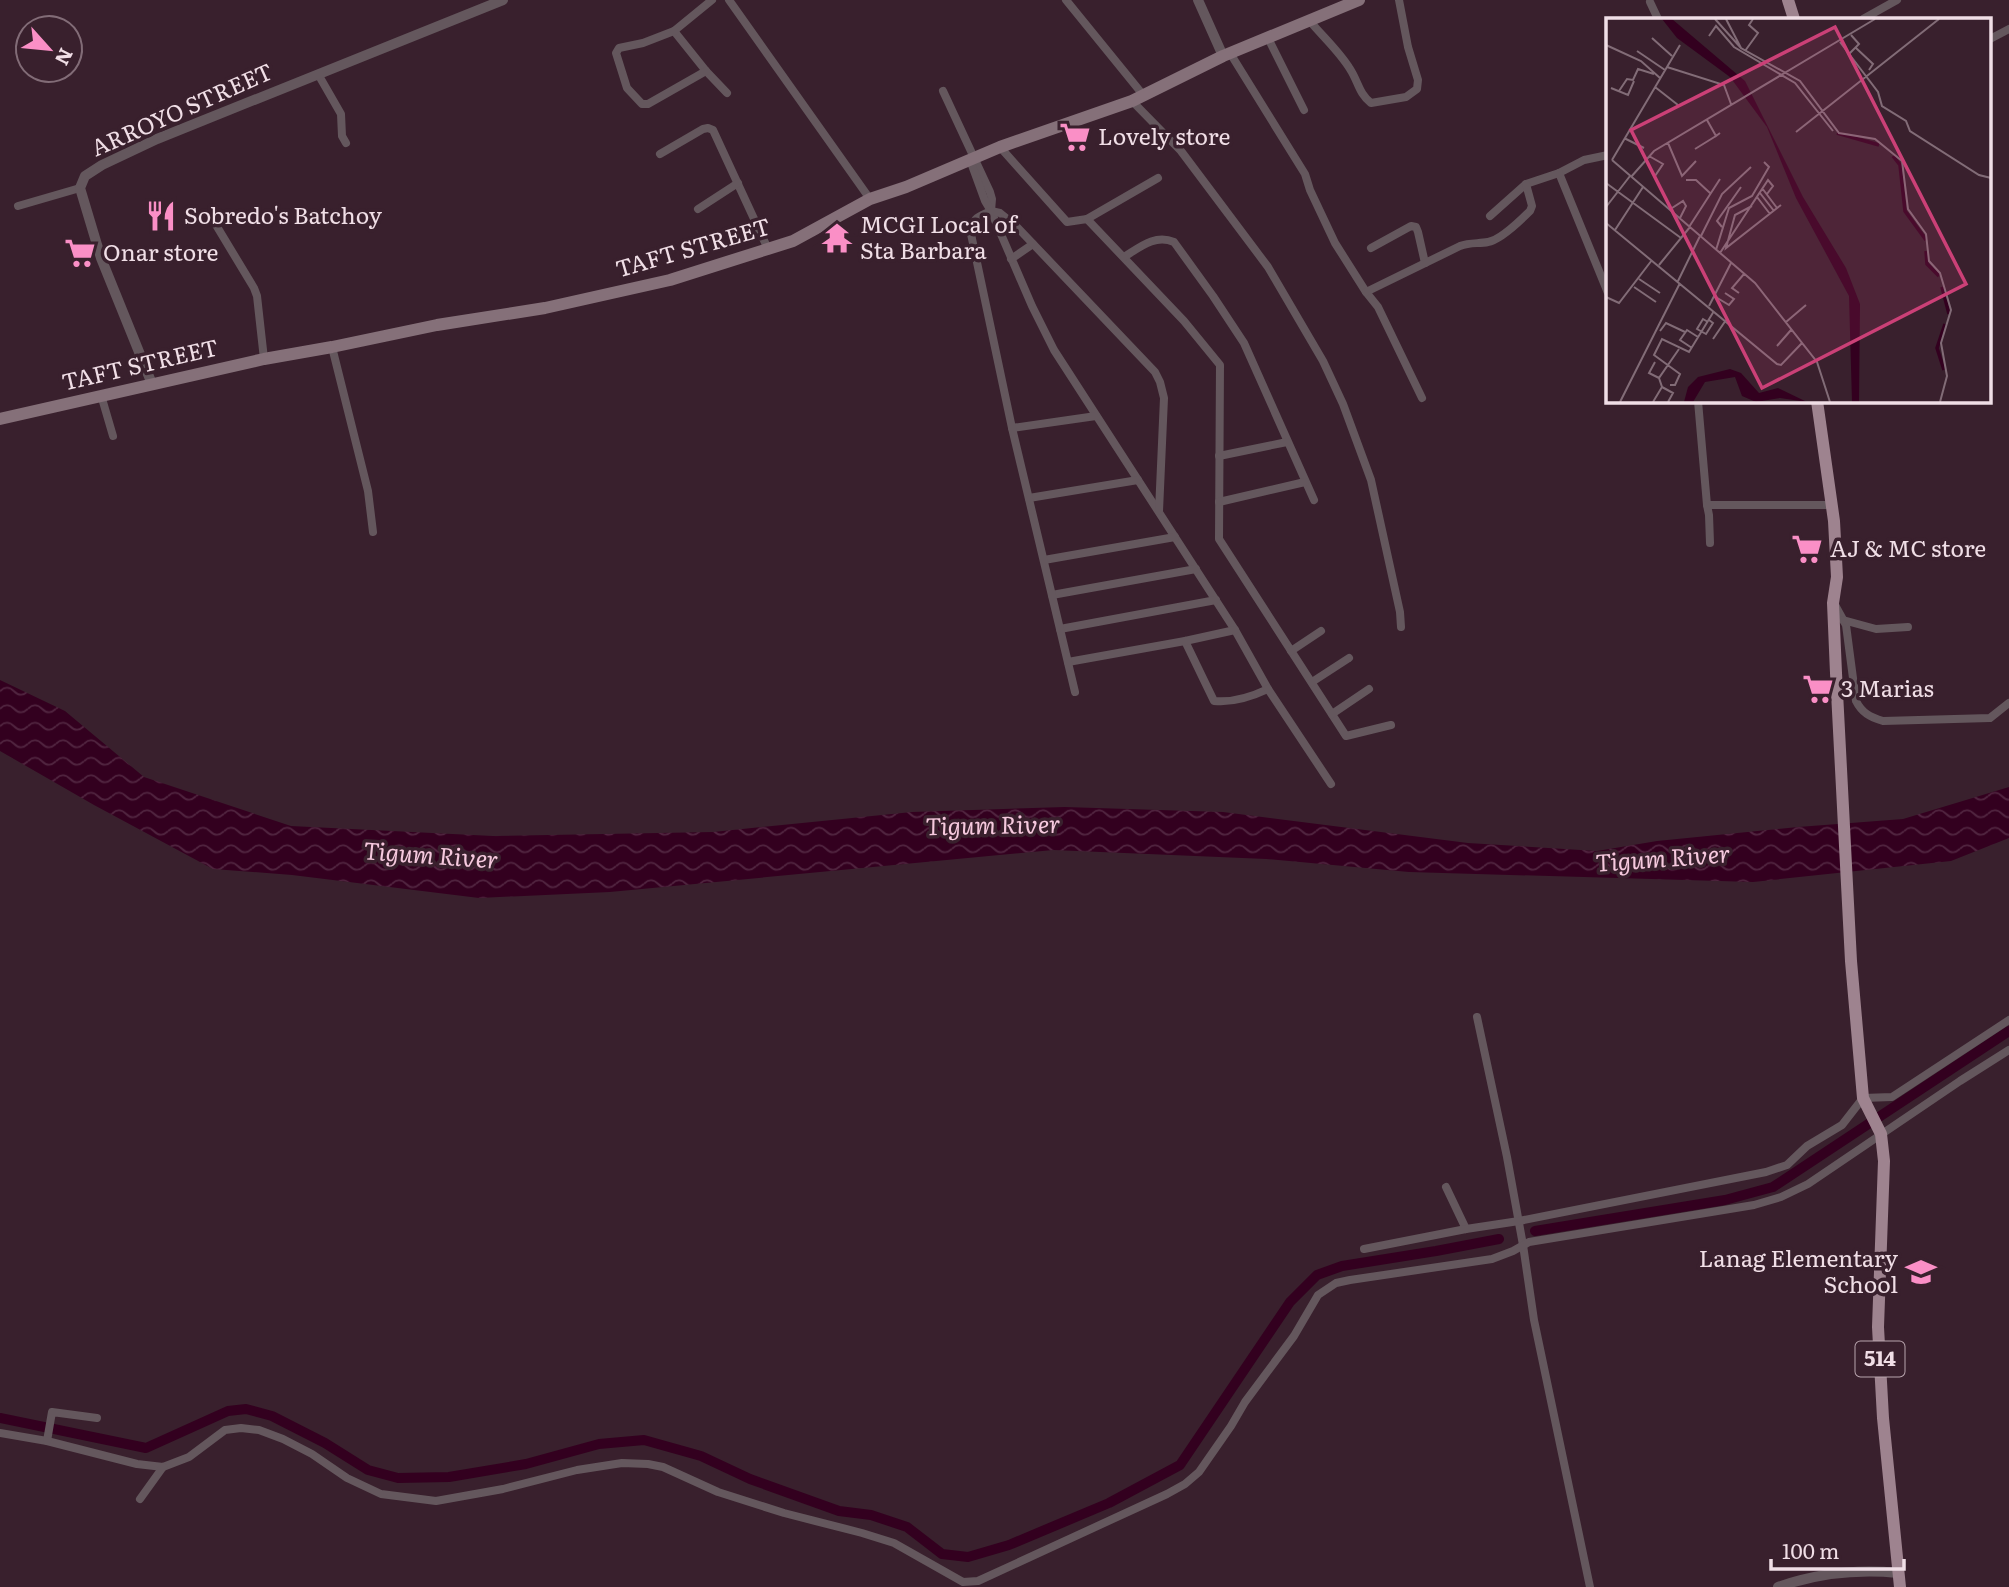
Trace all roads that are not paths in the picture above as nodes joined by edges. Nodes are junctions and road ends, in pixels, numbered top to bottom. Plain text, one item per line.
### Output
1 (503, 0) edge
2 (712, 0) edge
3 (729, 0) edge
4 (1066, 0) edge
5 (1198, 0) edge
6 (1359, 0) edge
7 (1399, 0) edge
8 (1788, 0) edge
9 (1897, 0) edge
10 (1650, 2) dead end
11 (1658, 18) edge
12 (1794, 18) edge
13 (1865, 18) edge
14 (1309, 20) junction
15 (2009, 29) edge
16 (674, 31) junction
17 (1268, 38) junction
18 (1992, 38) edge
19 (1227, 54) junction
20 (706, 71) junction
21 (318, 74) junction
22 (943, 91) dead end
23 (727, 93) dead end
24 (1138, 99) junction
25 (1304, 110) dead end
26 (345, 142) dead end
27 (1000, 147) junction
28 (660, 154) dead end
29 (1606, 155) edge
30 (973, 159) junction
31 (1559, 173) junction
32 (1158, 178) dead end
33 (738, 183) junction
34 (1526, 184) junction
35 (80, 188) junction
36 (870, 199) junction
37 (18, 206) dead end
38 (698, 209) dead end
39 (991, 211) junction
40 (1490, 216) dead end
41 (1087, 219) junction
42 (213, 220) dead end
43 (1033, 244) junction
44 (1371, 248) dead end
45 (768, 249) junction
46 (1124, 257) junction
47 (1012, 259) junction
48 (1425, 263) junction
49 (1606, 288) edge
50 (1366, 292) junction
51 (332, 347) junction
52 (264, 359) junction
53 (152, 384) junction
54 (101, 396) junction
55 (1422, 398) dead end
56 (1698, 402) edge
57 (1817, 402) edge
58 (1096, 416) junction
59 (0, 419) edge
60 (1012, 428) junction
61 (113, 436) dead end
62 (1287, 442) junction
63 (1219, 456) junction
64 (1138, 480) junction
65 (1305, 482) junction
66 (1028, 498) junction
67 (1314, 500) dead end
68 (1219, 502) junction
69 (1707, 505) junction
70 (1832, 505) junction
71 (1159, 511) junction
72 (373, 532) dead end
73 (1175, 537) junction
74 (1710, 543) dead end
75 (1044, 560) junction
76 (1196, 569) junction
77 (1052, 596) junction
78 (1216, 600) junction
79 (1833, 603) junction
80 (1843, 620) junction
81 (1401, 626) dead end
82 (1908, 628) dead end
83 (1060, 629) junction
84 (1235, 630) junction
85 (1321, 631) dead end
86 (1185, 641) junction
87 (1291, 651) junction
88 (1349, 658) dead end
89 (1068, 662) junction
90 (1311, 682) junction
91 (1268, 689) junction
92 (1369, 689) dead end
93 (1075, 692) dead end
94 (2009, 703) edge
95 (1332, 714) junction
96 (1391, 724) dead end
97 (1331, 784) dead end
98 (1477, 1017) dead end
99 (2009, 1020) edge
100 (2009, 1050) edge
101 (1864, 1101) junction
102 (1880, 1133) junction
103 (1446, 1188) dead end
104 (1519, 1222) junction
105 (1465, 1229) junction
106 (1523, 1245) junction
107 (1364, 1249) dead end
108 (97, 1418) dead end
109 (0, 1433) edge
110 (48, 1437) junction
111 (163, 1467) junction
112 (140, 1499) dead end
113 (1898, 1573) junction
114 (1791, 1585) edge
115 (1590, 1587) edge
116 (1778, 1587) edge
117 (1900, 1587) edge

1 - 21 street, ARROYO STREET
2 - 16 street
3 - 36 street
4 - 24 street
5 - 19 street
6 - 14 main road, TAFT STREET
7 - 14 street
8 - 12 main road
9 - 13 street
10 - 11 street
14 - 17 main road, TAFT STREET
15 - 18 street
16 - 20 street
16 - 20 street
17 - 19 main road, TAFT STREET
17 - 25 street
19 - 24 main road, TAFT STREET
19 - 50 street
20 - 23 street
21 - 26 street
21 - 35 street, ARROYO STREET
22 - 30 street
24 - 27 main road, TAFT STREET
24 - 81 street
27 - 30 main road, TAFT STREET
27 - 41 street
28 - 33 street
29 - 31 street
30 - 36 main road, TAFT STREET
30 - 39 street
31 - 34 street
31 - 49 street
32 - 41 street
33 - 38 street
33 - 45 street
34 - 40 street
34 - 48 street
35 - 37 street
35 - 53 street, ARROYO STREET
36 - 45 main road, TAFT STREET
39 - 43 street
39 - 47 street
39 - 60 street
41 - 46 street
42 - 52 street
43 - 47 street
43 - 71 street
44 - 48 street
45 - 51 main road, TAFT STREET
46 - 62 street
46 - 63 street
47 - 58 street
48 - 50 street
50 - 55 street
51 - 52 main road, TAFT STREET
51 - 72 street
52 - 53 main road, TAFT STREET
53 - 54 main road, TAFT STREET
54 - 59 main road, TAFT STREET
54 - 61 street
56 - 69 street
57 - 70 main road, 514
58 - 60 street
58 - 64 street
60 - 66 street
62 - 63 street
62 - 65 street
63 - 68 street
64 - 66 street
64 - 71 street
65 - 67 street
65 - 68 street
66 - 75 street
68 - 87 street
69 - 70 street
69 - 74 street
70 - 79 main road, 514
71 - 73 street
73 - 75 street
73 - 76 street
75 - 77 street
76 - 77 street
76 - 78 street
77 - 83 street
78 - 83 street
78 - 84 street
79 - 80 street
79 - 101 main road, 514
80 - 82 street
80 - 94 street
83 - 89 street
84 - 86 street
84 - 91 street
85 - 87 street
86 - 89 street
86 - 91 street
87 - 90 street
88 - 90 street
89 - 93 street
90 - 95 street
91 - 97 street
92 - 95 street
95 - 96 street
98 - 104 street
99 - 101 street
100 - 102 street
101 - 102 main road, 514
101 - 104 street
102 - 106 street
102 - 113 main road, 514
103 - 105 street
104 - 105 street
104 - 106 street
105 - 107 street
106 - 111 street
106 - 115 street
108 - 110 street
109 - 110 street
110 - 111 street
111 - 112 street
113 - 114 street
113 - 117 main road, 514
114 - 116 street

